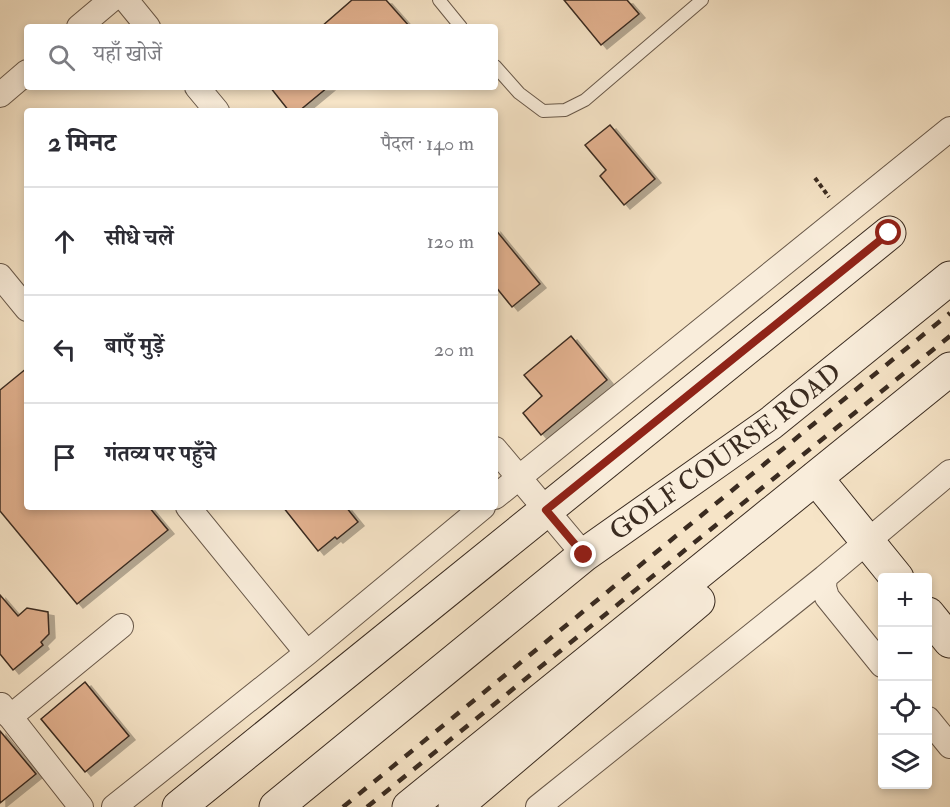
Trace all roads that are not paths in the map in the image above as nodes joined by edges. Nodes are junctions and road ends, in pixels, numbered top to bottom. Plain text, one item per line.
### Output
1 (111, 0) edge
2 (126, 0) edge
3 (439, 0) edge
4 (702, 0) edge
5 (83, 24) edge
6 (146, 24) edge
7 (459, 24) edge
8 (498, 69) edge
9 (24, 74) edge
10 (200, 90) edge
11 (0, 94) edge
12 (214, 108) edge
13 (950, 129) edge
14 (889, 233) dead end
15 (0, 276) edge
16 (950, 278) edge
17 (24, 305) edge
18 (950, 369) edge
19 (950, 394) edge
20 (498, 453) edge
21 (950, 472) edge
22 (518, 478) junction
23 (822, 486) junction
24 (498, 495) edge
25 (190, 510) edge
26 (479, 510) edge
27 (546, 510) junction
28 (867, 541) junction
29 (584, 555) junction
30 (893, 573) edge
31 (825, 577) junction
32 (932, 620) edge
33 (121, 626) dead end
34 (950, 642) edge
35 (307, 653) junction
36 (878, 660) edge
37 (5, 711) edge
38 (932, 725) edge
39 (950, 746) edge
40 (81, 807) edge
41 (114, 807) edge
42 (179, 807) edge
43 (276, 807) edge
44 (409, 807) edge
45 (455, 807) edge
46 (538, 807) edge

1 - 5 street
2 - 6 street
3 - 7 lane
4 - 8 lane
9 - 11 street
10 - 12 street
13 - 22 street
14 - 27 street
15 - 17 street
16 - 29 street, GOLF COURSE ROAD
18 - 23 street
19 - 23 street
20 - 22 street
21 - 28 street
22 - 24 street
22 - 27 street
23 - 28 street
23 - 44 street
23 - 45 street
25 - 35 street
26 - 35 street
27 - 29 street
27 - 42 street
28 - 30 street
28 - 31 street
29 - 43 street, GOLF COURSE ROAD
31 - 36 street
31 - 46 street
32 - 34 street
33 - 37 street
35 - 41 street
37 - 40 street
38 - 39 street

